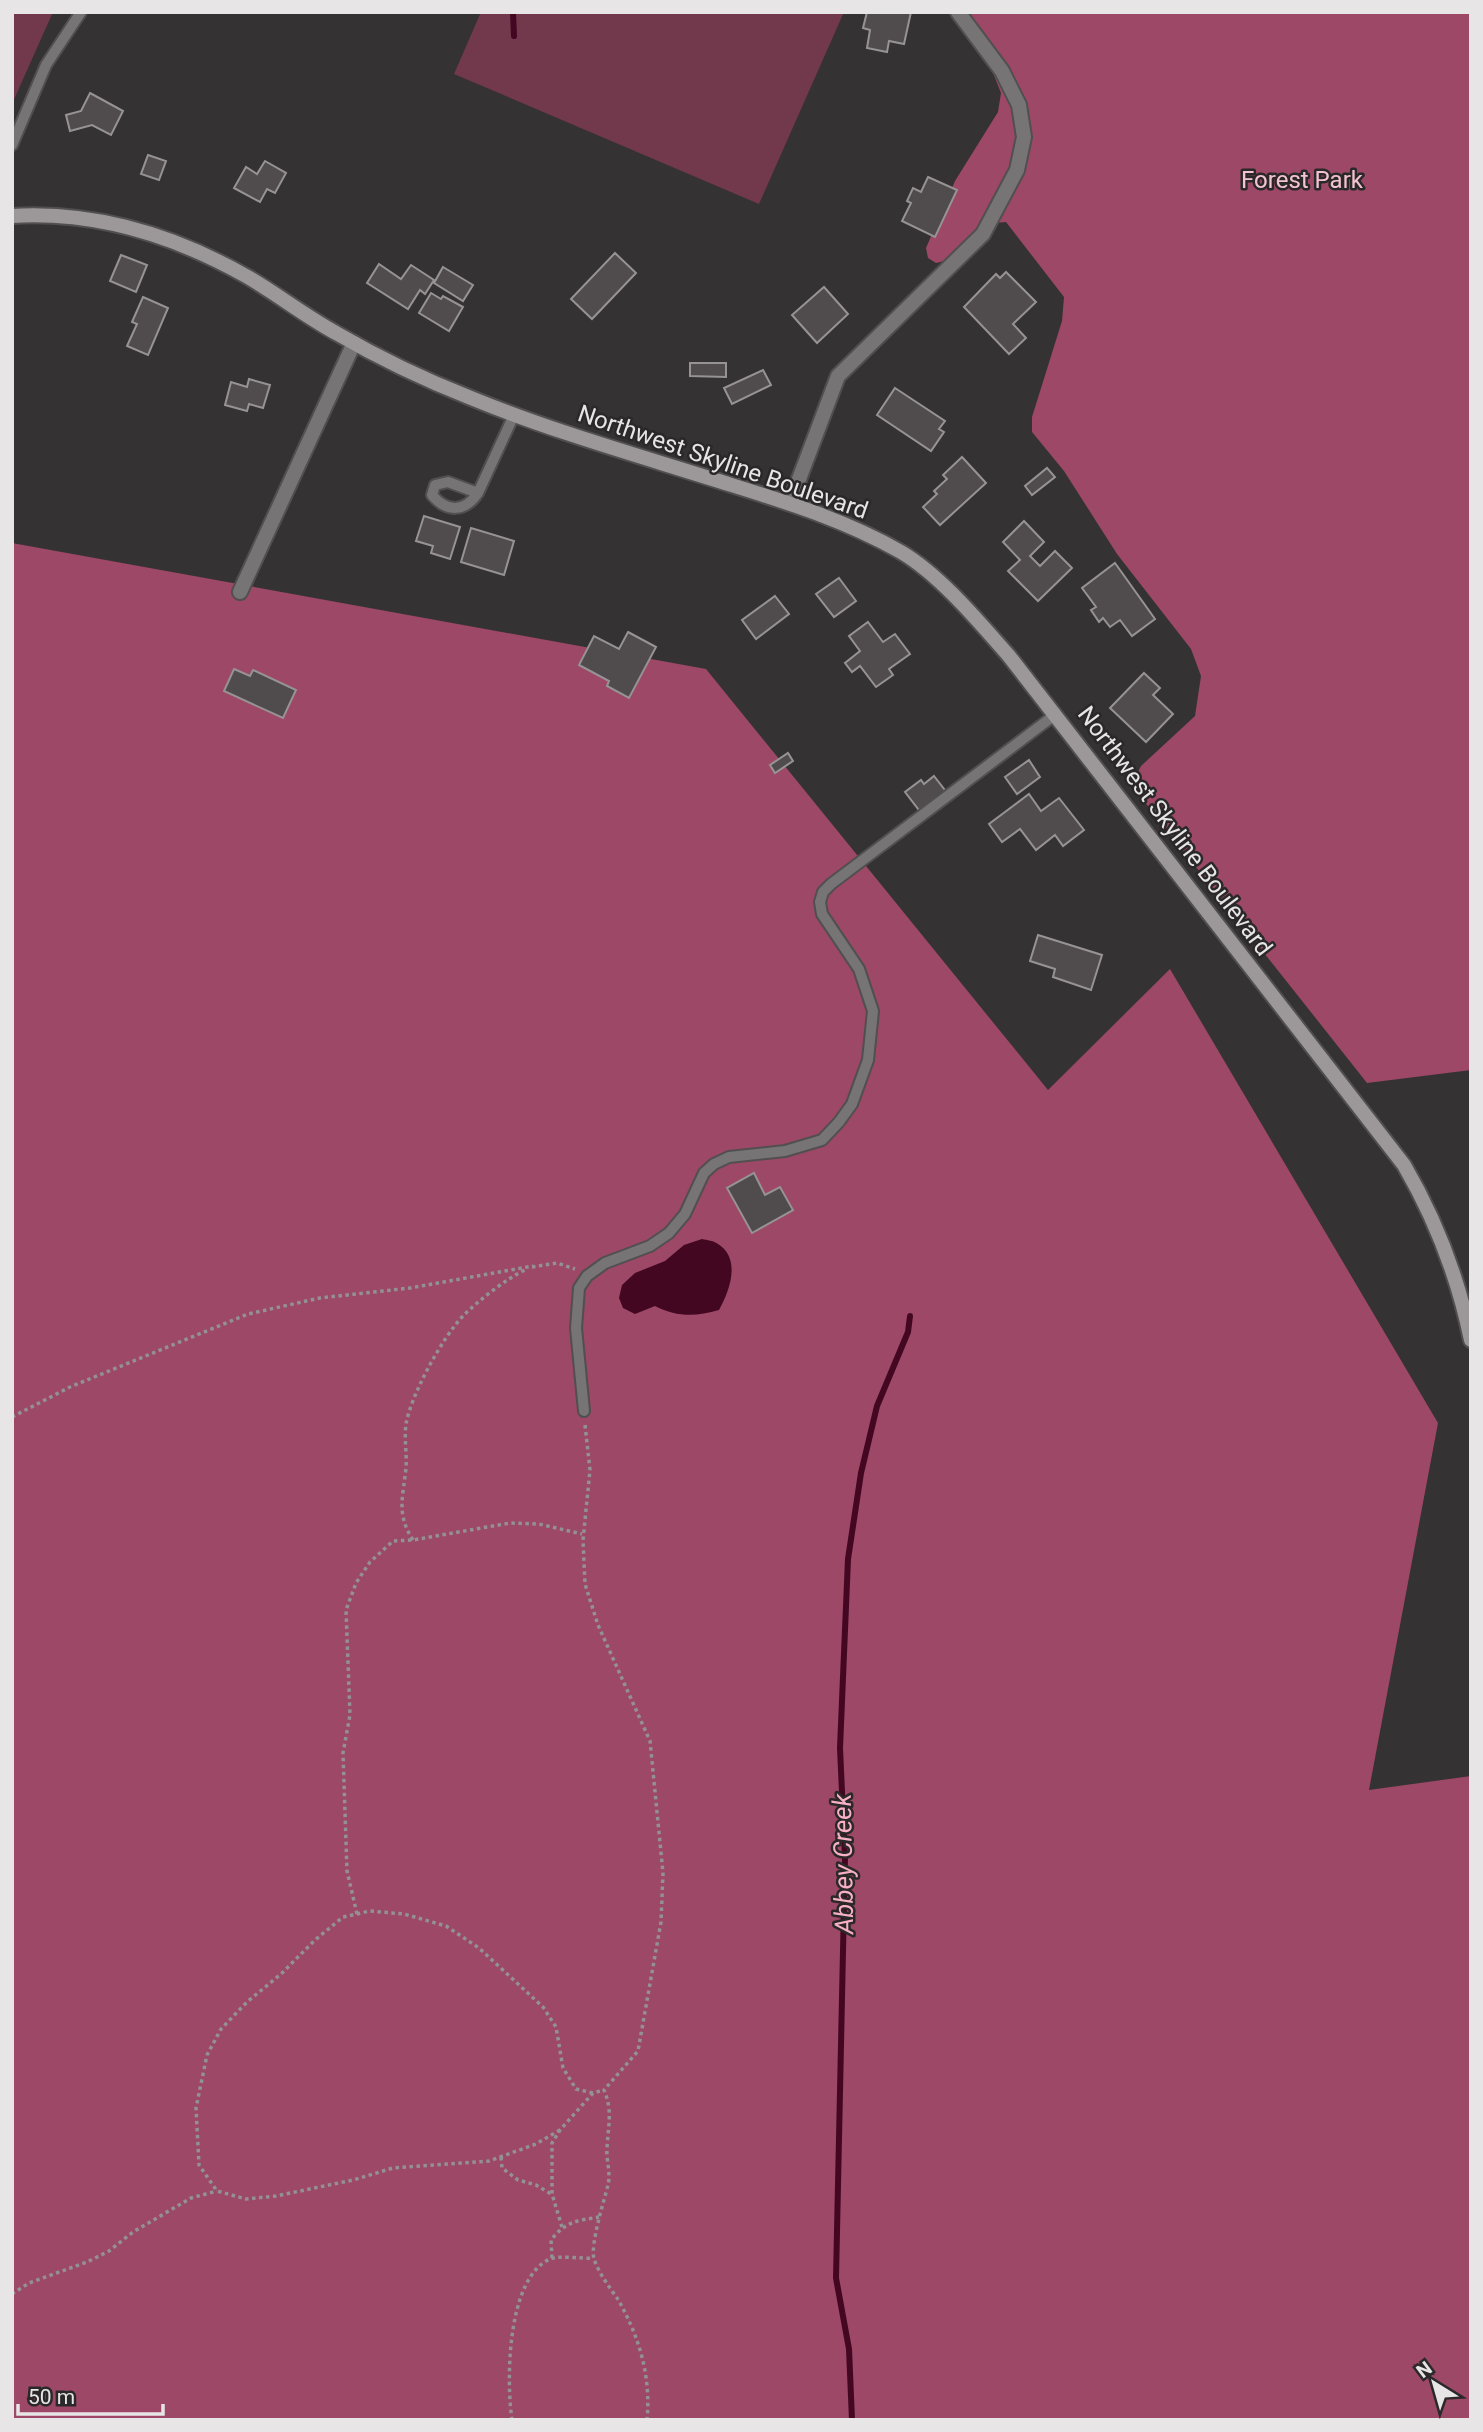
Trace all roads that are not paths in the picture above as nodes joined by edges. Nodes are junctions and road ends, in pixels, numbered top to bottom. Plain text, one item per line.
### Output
1 (81, 12) edge
2 (958, 12) edge
3 (12, 145) edge
4 (12, 216) edge
5 (354, 343) junction
6 (514, 415) junction
7 (478, 494) dead end
8 (790, 503) junction
9 (240, 592) dead end
10 (1056, 714) junction
11 (1471, 1340) edge
12 (584, 1411) road end

1 - 3 lane
2 - 8 street
4 - 5 main road, Northwest Skyline Boulevard
5 - 6 main road, Northwest Skyline Boulevard
5 - 9 street
6 - 7 lane
6 - 8 main road, Northwest Skyline Boulevard
8 - 10 main road, Northwest Skyline Boulevard
10 - 11 main road, Northwest Skyline Boulevard
10 - 12 lane

